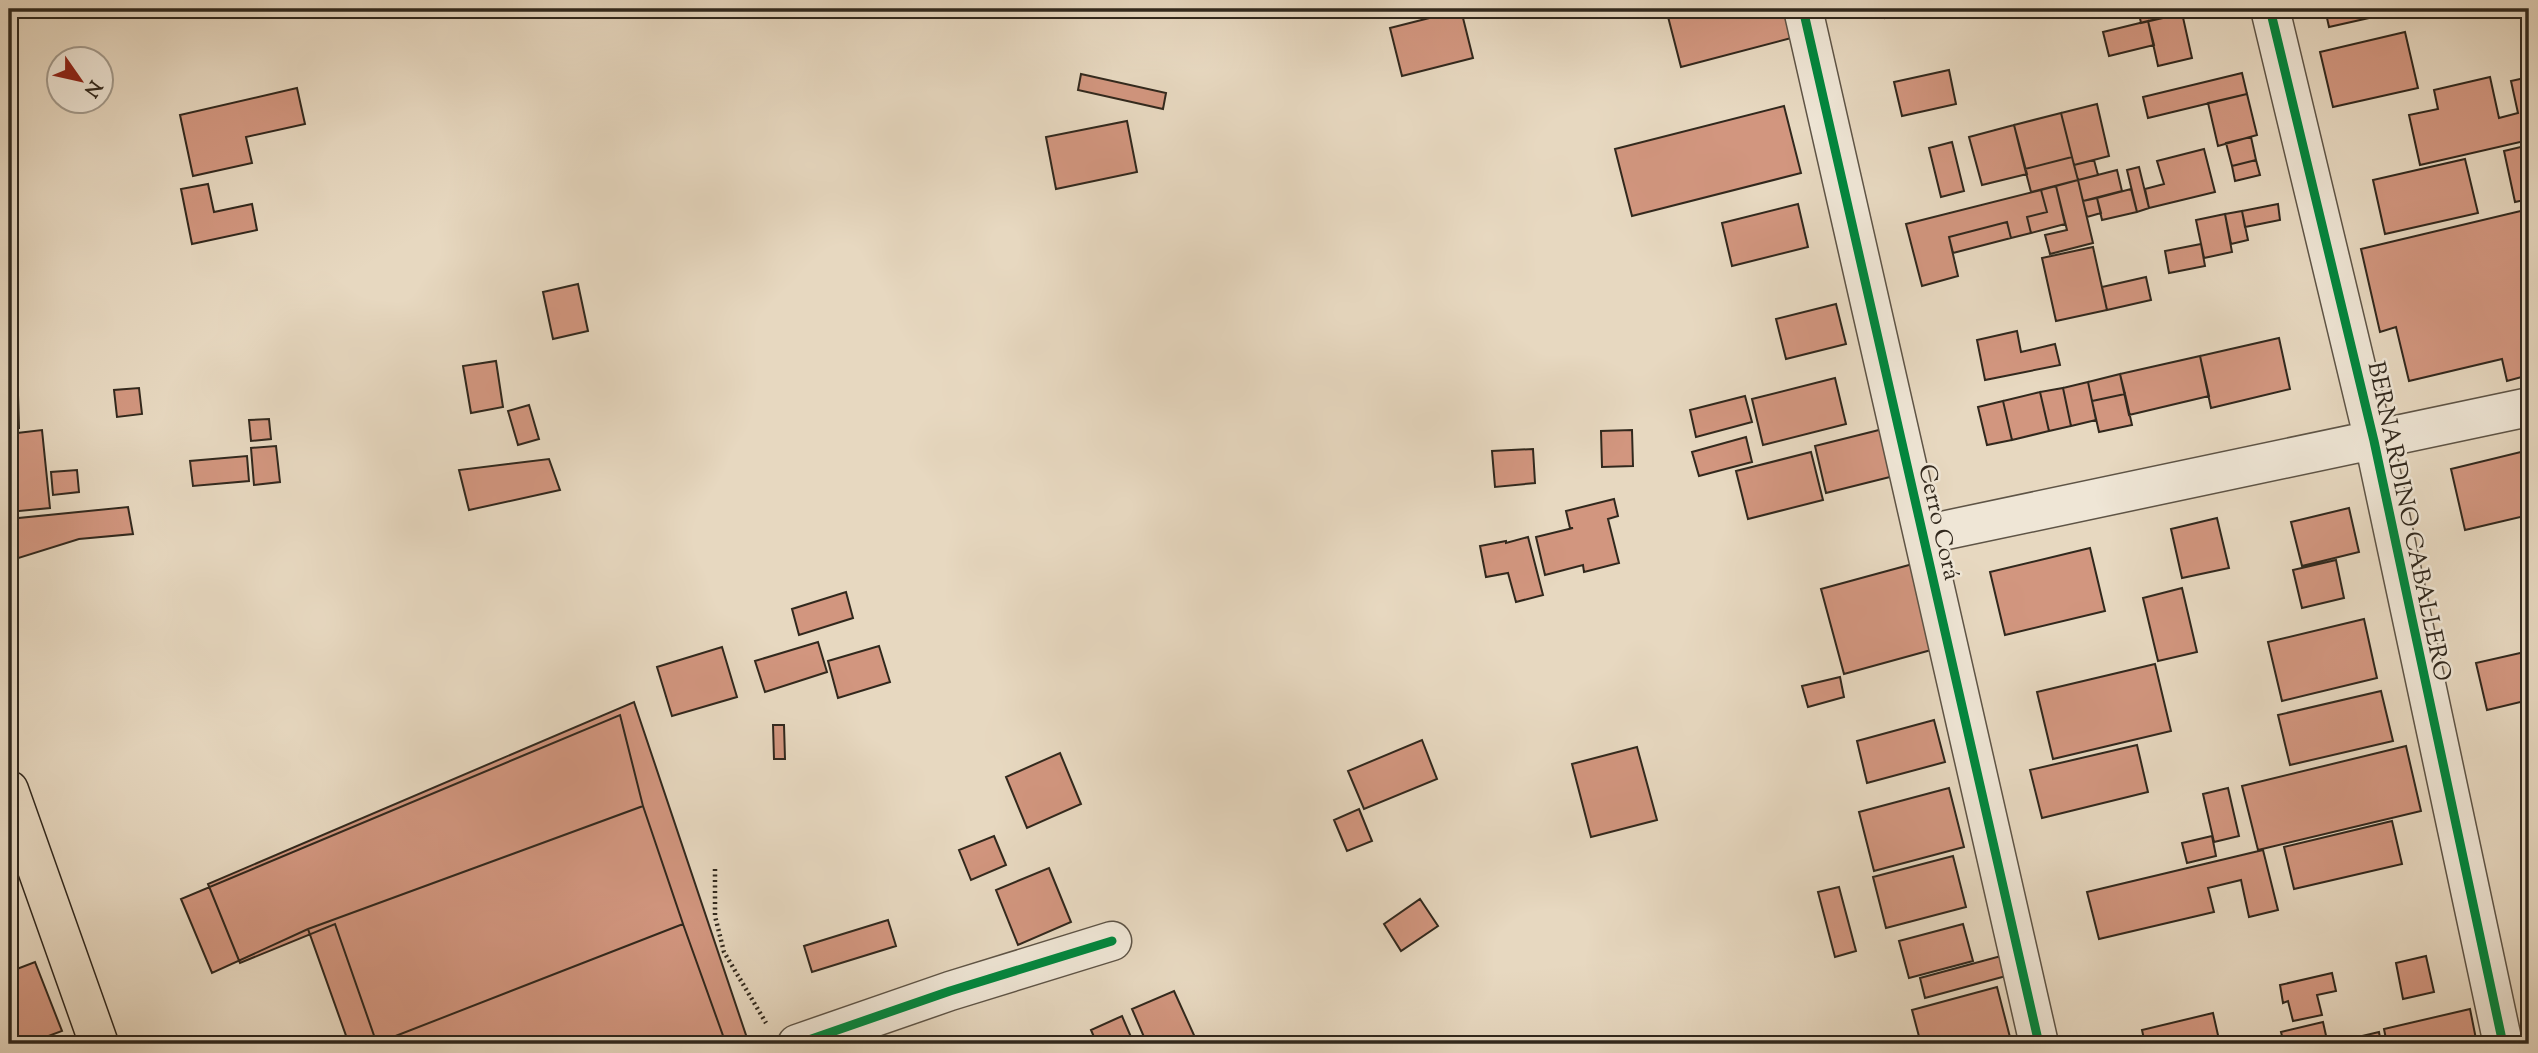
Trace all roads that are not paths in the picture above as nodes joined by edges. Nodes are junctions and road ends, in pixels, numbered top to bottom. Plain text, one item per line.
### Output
1 (1803, 9) edge
2 (2270, 9) edge
3 (2529, 407) edge
4 (2374, 441) junction
5 (1923, 535) junction
6 (9, 790) edge
7 (1112, 941) dead end
8 (785, 1039) edge
9 (99, 1044) edge
10 (2039, 1044) edge
11 (2504, 1044) edge

1 - 5 street, Cerro Corá
2 - 4 street, BERNARDINO CABALLERO
3 - 4 street
4 - 5 street
4 - 11 street, BERNARDINO CABALLERO
5 - 10 street, Cerro Corá
6 - 9 main road
7 - 8 street

